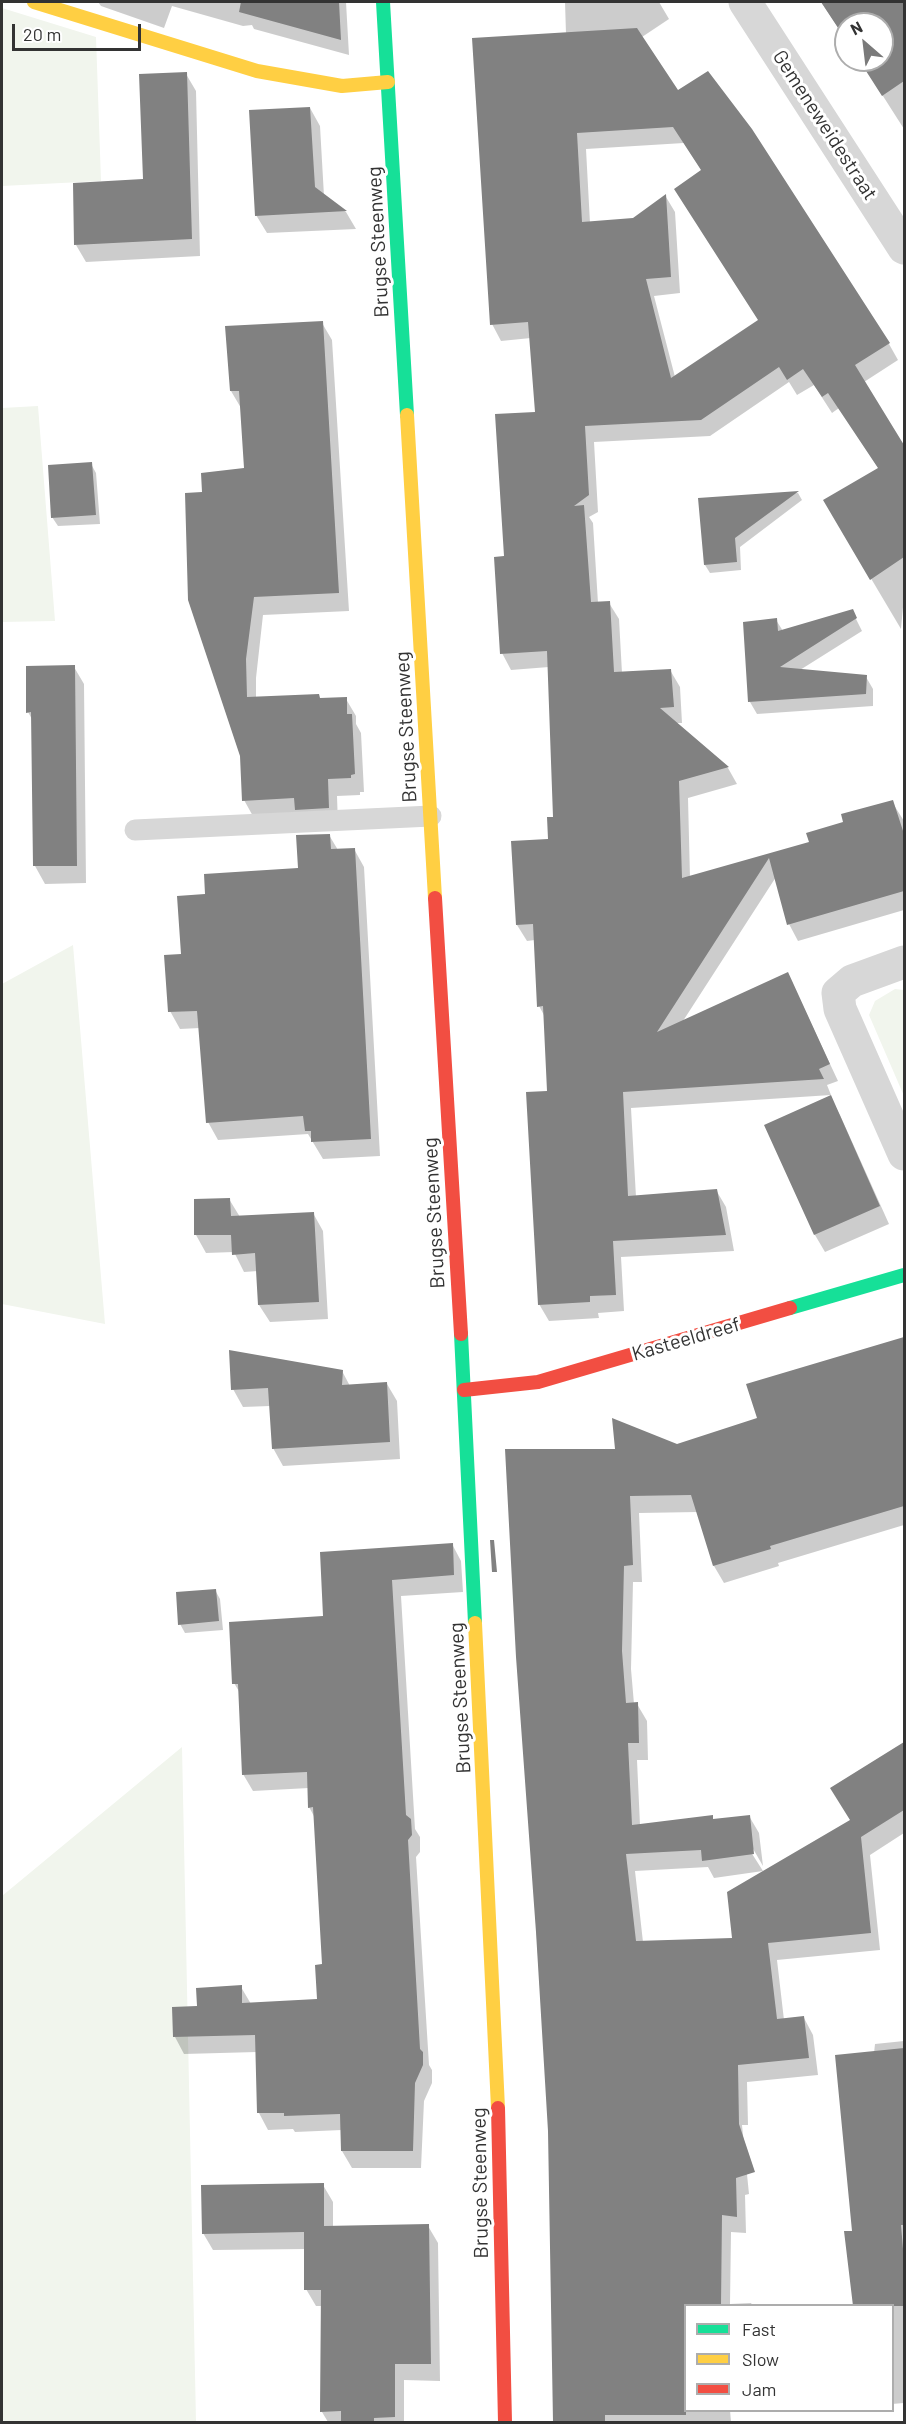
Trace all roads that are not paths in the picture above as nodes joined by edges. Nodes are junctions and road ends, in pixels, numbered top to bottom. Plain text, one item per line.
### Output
1 (34, 2) edge
2 (383, 2) edge
3 (745, 2) edge
4 (388, 82) junction
5 (904, 248) edge
6 (431, 816) junction
7 (135, 830) dead end
8 (904, 962) edge
9 (904, 1154) edge
10 (904, 1275) edge
11 (464, 1390) junction
12 (505, 2422) edge

1 - 4 main road
2 - 4 main road, Brugse Steenweg
3 - 5 street, Gemeneweidestraat
4 - 6 main road, Brugse Steenweg
6 - 7 lane
6 - 11 main road, Brugse Steenweg
8 - 9 street
10 - 11 main road, Kasteeldreef
11 - 12 main road, Brugse Steenweg

